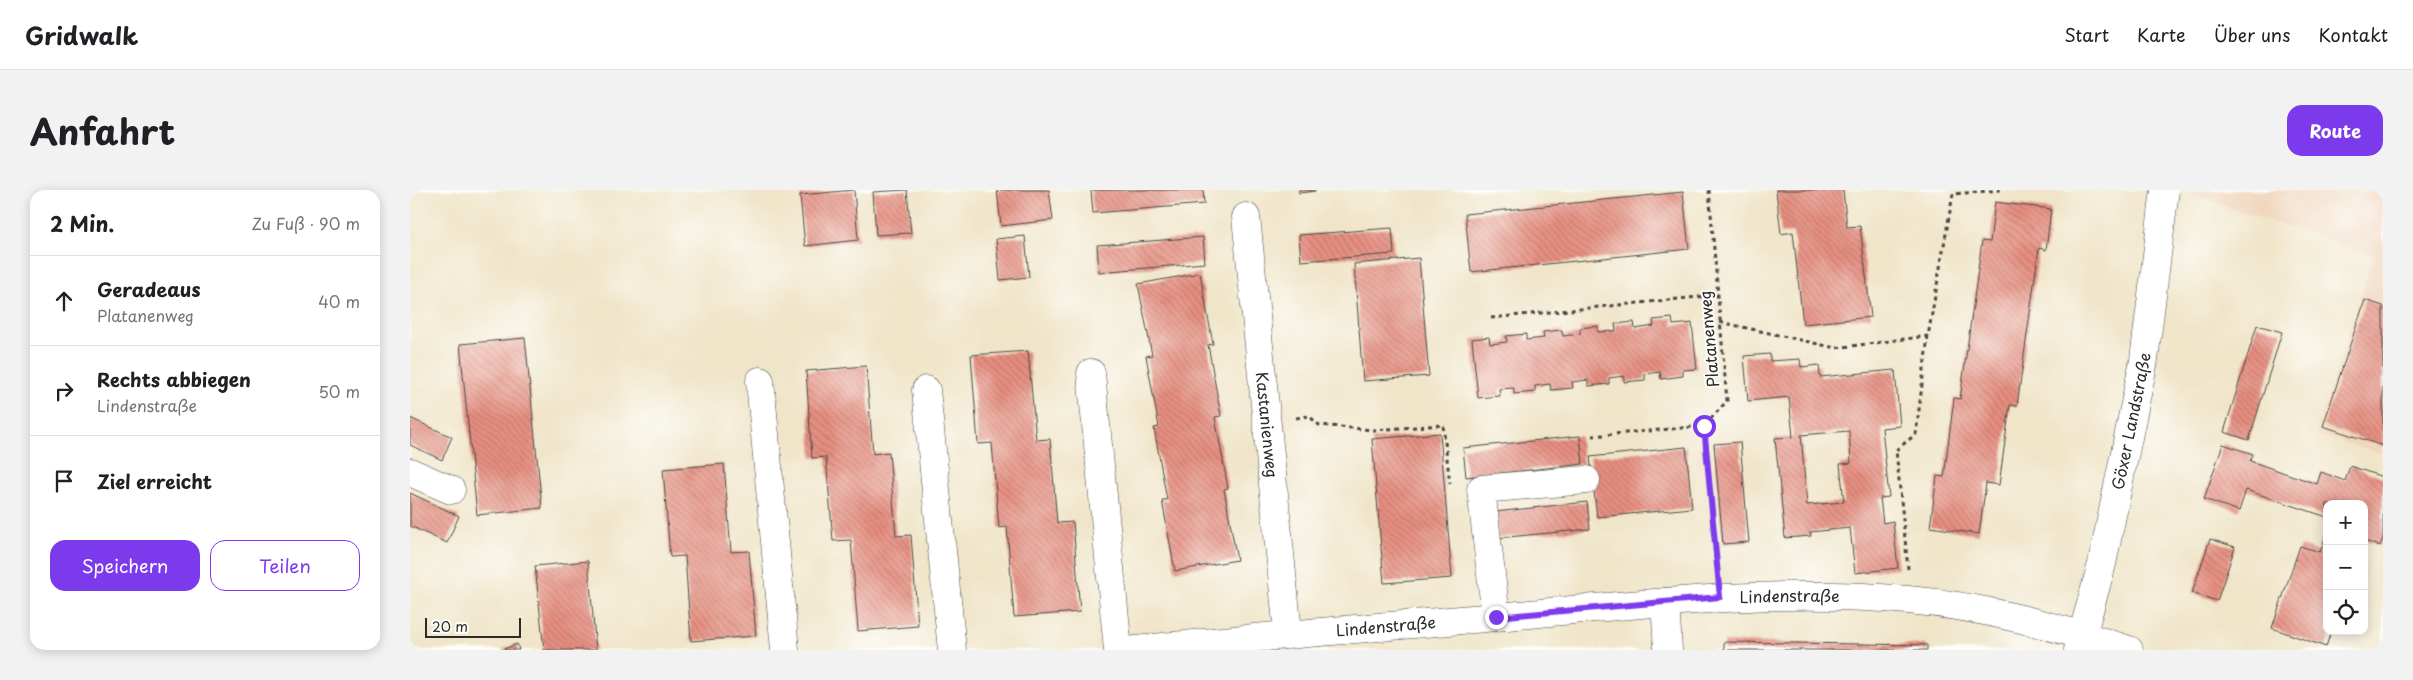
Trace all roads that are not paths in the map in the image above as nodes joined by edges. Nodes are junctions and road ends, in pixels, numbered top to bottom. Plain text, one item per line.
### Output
1 (2165, 190) edge
2 (1246, 217) dead end
3 (1091, 373) dead end
4 (760, 381) dead end
5 (926, 390) dead end
6 (410, 472) edge
7 (1586, 480) dead end
8 (451, 490) dead end
9 (1665, 602) junction
10 (1496, 617) junction
11 (1288, 633) junction
12 (2080, 643) edge
13 (786, 650) edge
14 (952, 650) edge
15 (1118, 650) edge
16 (1136, 650) edge
17 (1668, 650) edge
18 (2128, 650) edge

1 - 12 street, Göxer Landstraße
2 - 11 street, Kastanienweg
3 - 15 street
4 - 13 street
5 - 14 street
6 - 8 street
7 - 10 street
9 - 10 street, Lindenstraße
9 - 12 street, Lindenstraße
9 - 17 street
10 - 11 street, Lindenstraße
11 - 16 street, Lindenstraße
12 - 18 street, Lindenstraße

